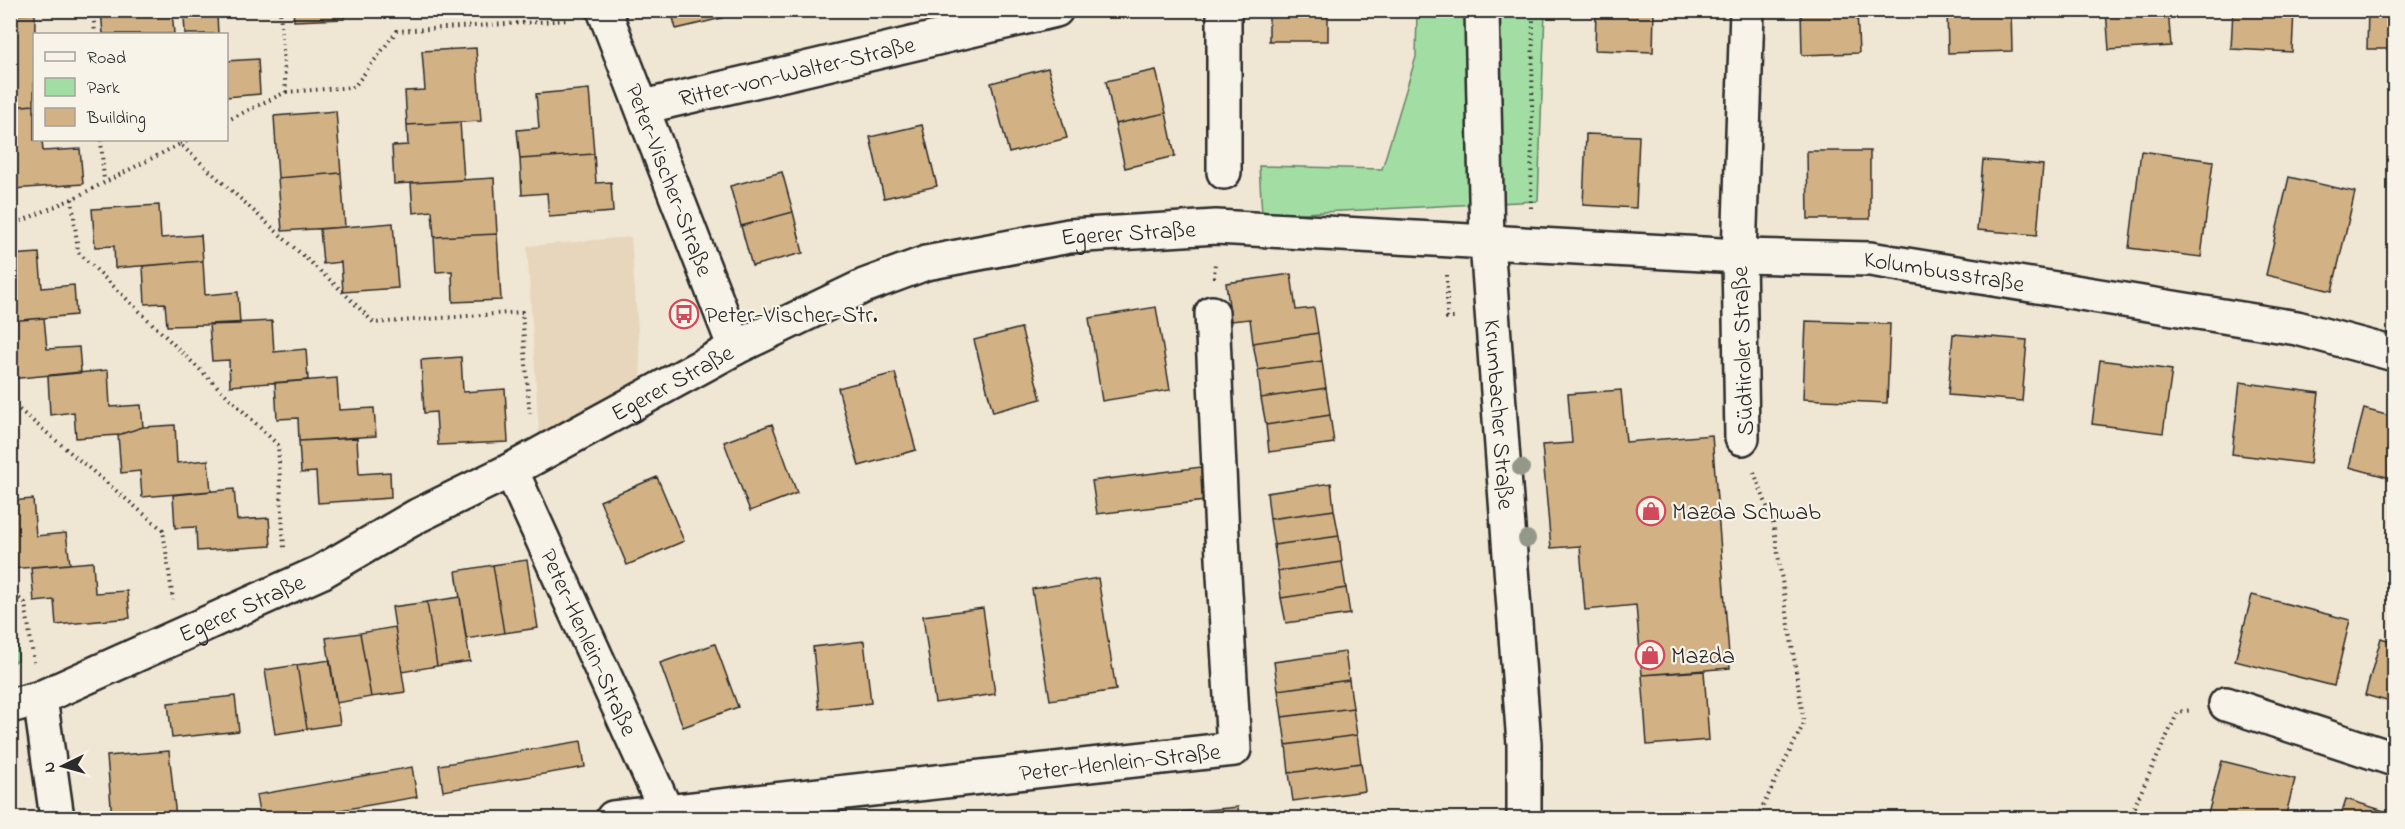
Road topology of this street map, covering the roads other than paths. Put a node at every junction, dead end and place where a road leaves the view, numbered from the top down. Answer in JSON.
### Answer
{"nodes":[{"id":1,"x":1056,"y":10,"type":"edge"},
{"id":2,"x":1224,"y":10,"type":"edge"},
{"id":3,"x":1482,"y":10,"type":"edge"},
{"id":4,"x":1747,"y":10,"type":"edge"},
{"id":5,"x":606,"y":14,"type":"edge"},
{"id":6,"x":642,"y":107,"type":"junction"},
{"id":7,"x":1224,"y":172,"type":"dead end"},
{"id":8,"x":1487,"y":243,"type":"junction"},
{"id":9,"x":1740,"y":256,"type":"junction"},
{"id":10,"x":1212,"y":312,"type":"road end"},
{"id":11,"x":735,"y":348,"type":"junction"},
{"id":12,"x":2394,"y":354,"type":"edge"},
{"id":13,"x":1742,"y":438,"type":"road end"},
{"id":14,"x":522,"y":464,"type":"junction"},
{"id":15,"x":25,"y":702,"type":"edge"},
{"id":16,"x":2226,"y":704,"type":"road end"},
{"id":17,"x":2394,"y":759,"type":"edge"},
{"id":18,"x":667,"y":813,"type":"junction"},
{"id":19,"x":57,"y":819,"type":"edge"},
{"id":20,"x":613,"y":819,"type":"edge"},
{"id":21,"x":1524,"y":819,"type":"edge"}],
"edges":[{"from":1,"to":6,"type":"street","name":"Ritter-von-Walter-Straße"},
{"from":2,"to":7,"type":"street"},
{"from":3,"to":8,"type":"street","name":"Krumbacher Straße"},
{"from":4,"to":9,"type":"street","name":"Südtiroler Straße"},
{"from":5,"to":6,"type":"street","name":"Peter-Vischer-Straße"},
{"from":6,"to":11,"type":"street","name":"Peter-Vischer-Straße"},
{"from":8,"to":9,"type":"street","name":"Kolumbusstraße"},
{"from":8,"to":11,"type":"street","name":"Egerer Straße"},
{"from":8,"to":21,"type":"street","name":"Krumbacher Straße"},
{"from":9,"to":12,"type":"street","name":"Kolumbusstraße"},
{"from":9,"to":13,"type":"street","name":"Südtiroler Straße"},
{"from":10,"to":18,"type":"street","name":"Peter-Henlein-Straße"},
{"from":11,"to":14,"type":"street","name":"Egerer Straße"},
{"from":14,"to":15,"type":"street","name":"Egerer Straße"},
{"from":14,"to":18,"type":"street","name":"Peter-Henlein-Straße"},
{"from":15,"to":19,"type":"street"},
{"from":16,"to":17,"type":"street"},
{"from":18,"to":20,"type":"street","name":"Peter-Henlein-Straße"}]}
